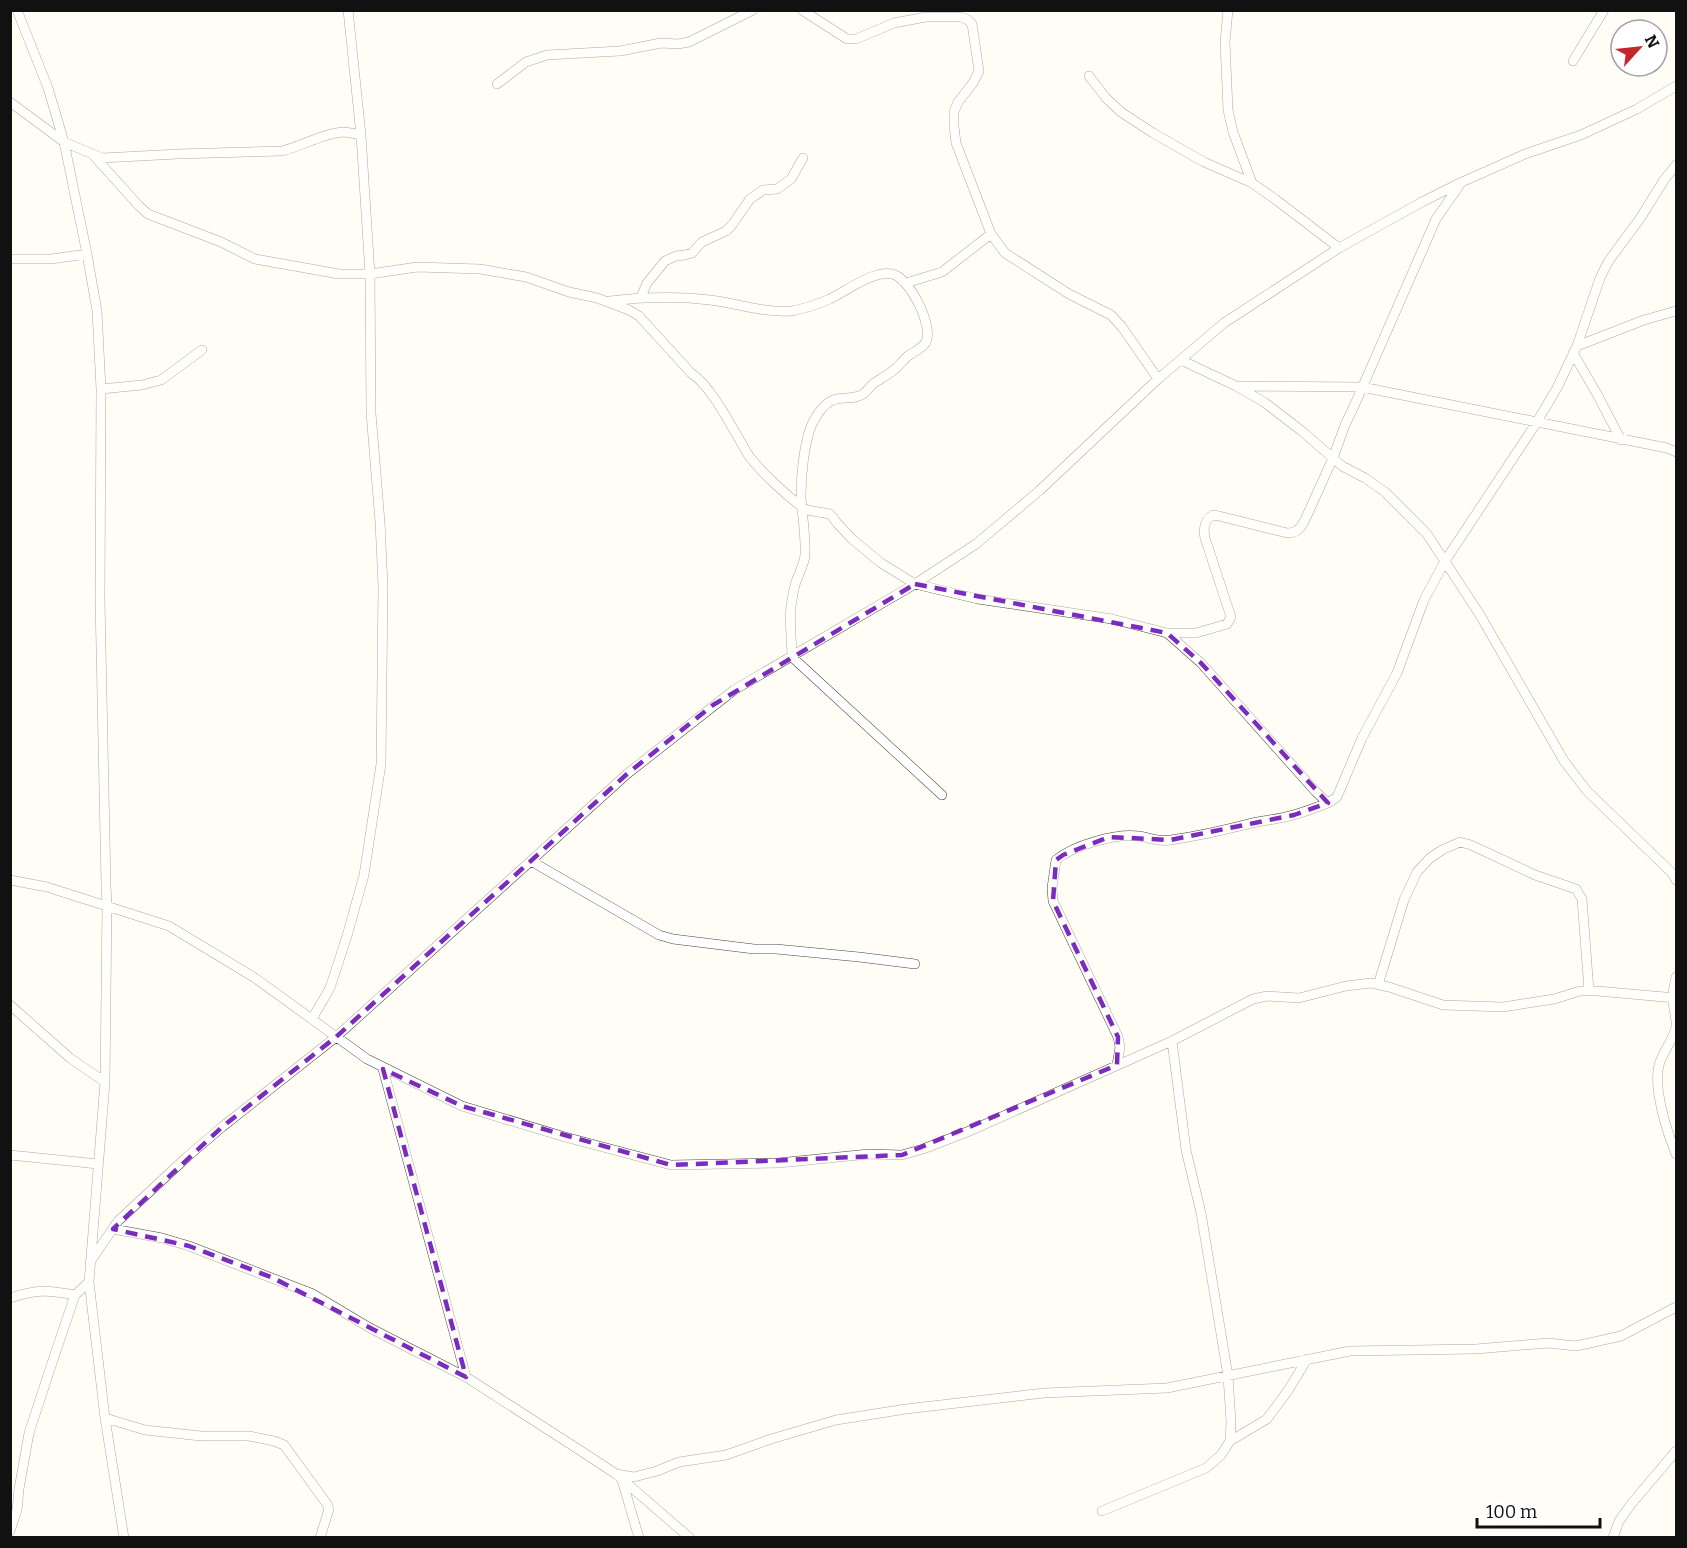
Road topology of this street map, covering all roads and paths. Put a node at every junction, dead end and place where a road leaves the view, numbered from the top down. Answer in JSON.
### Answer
{"nodes":[{"id":1,"x":17,"y":10,"type":"edge"},
{"id":2,"x":348,"y":10,"type":"edge"},
{"id":3,"x":753,"y":10,"type":"edge"},
{"id":4,"x":802,"y":10,"type":"edge"},
{"id":5,"x":1228,"y":10,"type":"edge"},
{"id":6,"x":1604,"y":10,"type":"edge"},
{"id":7,"x":1573,"y":61,"type":"dead end"},
{"id":8,"x":1089,"y":76,"type":"dead end"},
{"id":9,"x":497,"y":84,"type":"dead end"},
{"id":10,"x":1677,"y":86,"type":"edge"},
{"id":11,"x":10,"y":102,"type":"edge"},
{"id":12,"x":361,"y":135,"type":"junction"},
{"id":13,"x":64,"y":142,"type":"junction"},
{"id":14,"x":94,"y":156,"type":"junction"},
{"id":15,"x":803,"y":158,"type":"dead end"},
{"id":16,"x":1677,"y":165,"type":"edge"},
{"id":17,"x":1462,"y":182,"type":"junction"},
{"id":18,"x":1252,"y":183,"type":"junction"},
{"id":19,"x":991,"y":234,"type":"junction"},
{"id":20,"x":1339,"y":248,"type":"junction"},
{"id":21,"x":87,"y":254,"type":"junction"},
{"id":22,"x":10,"y":259,"type":"edge"},
{"id":23,"x":370,"y":274,"type":"junction"},
{"id":24,"x":906,"y":283,"type":"junction"},
{"id":25,"x":641,"y":297,"type":"junction"},
{"id":26,"x":609,"y":302,"type":"junction"},
{"id":27,"x":1677,"y":311,"type":"edge"},
{"id":28,"x":202,"y":350,"type":"dead end"},
{"id":29,"x":1575,"y":350,"type":"junction"},
{"id":30,"x":1181,"y":360,"type":"junction"},
{"id":31,"x":1158,"y":379,"type":"junction"},
{"id":32,"x":1236,"y":386,"type":"junction"},
{"id":33,"x":1362,"y":387,"type":"junction"},
{"id":34,"x":101,"y":389,"type":"junction"},
{"id":35,"x":1538,"y":421,"type":"junction"},
{"id":36,"x":1621,"y":440,"type":"junction"},
{"id":37,"x":1677,"y":452,"type":"edge"},
{"id":38,"x":1333,"y":458,"type":"junction"},
{"id":39,"x":802,"y":507,"type":"junction"},
{"id":40,"x":1445,"y":561,"type":"junction"},
{"id":41,"x":915,"y":584,"type":"junction"},
{"id":42,"x":1167,"y":633,"type":"junction"},
{"id":43,"x":792,"y":657,"type":"junction"},
{"id":44,"x":942,"y":795,"type":"dead end"},
{"id":45,"x":1328,"y":803,"type":"junction"},
{"id":46,"x":531,"y":861,"type":"junction"},
{"id":47,"x":10,"y":880,"type":"edge"},
{"id":48,"x":1677,"y":880,"type":"edge"},
{"id":49,"x":107,"y":906,"type":"junction"},
{"id":50,"x":915,"y":964,"type":"dead end"},
{"id":51,"x":1677,"y":977,"type":"edge"},
{"id":52,"x":1378,"y":985,"type":"junction"},
{"id":53,"x":1589,"y":991,"type":"junction"},
{"id":54,"x":1674,"y":998,"type":"edge"},
{"id":55,"x":10,"y":1005,"type":"edge"},
{"id":56,"x":312,"y":1019,"type":"junction"},
{"id":57,"x":336,"y":1036,"type":"junction"},
{"id":58,"x":1172,"y":1041,"type":"junction"},
{"id":59,"x":1117,"y":1065,"type":"junction"},
{"id":60,"x":383,"y":1069,"type":"junction"},
{"id":61,"x":105,"y":1082,"type":"junction"},
{"id":62,"x":1677,"y":1154,"type":"edge"},
{"id":63,"x":10,"y":1155,"type":"edge"},
{"id":64,"x":98,"y":1164,"type":"junction"},
{"id":65,"x":113,"y":1229,"type":"junction"},
{"id":66,"x":90,"y":1262,"type":"junction"},
{"id":67,"x":89,"y":1282,"type":"junction"},
{"id":68,"x":75,"y":1295,"type":"junction"},
{"id":69,"x":10,"y":1298,"type":"edge"},
{"id":70,"x":1677,"y":1308,"type":"edge"},
{"id":71,"x":1307,"y":1359,"type":"junction"},
{"id":72,"x":1228,"y":1376,"type":"junction"},
{"id":73,"x":466,"y":1377,"type":"junction"},
{"id":74,"x":105,"y":1418,"type":"junction"},
{"id":75,"x":1230,"y":1441,"type":"junction"},
{"id":76,"x":1676,"y":1453,"type":"edge"},
{"id":77,"x":619,"y":1477,"type":"junction"},
{"id":78,"x":1102,"y":1511,"type":"dead end"},
{"id":79,"x":10,"y":1531,"type":"edge"},
{"id":80,"x":124,"y":1538,"type":"edge"},
{"id":81,"x":320,"y":1538,"type":"edge"},
{"id":82,"x":639,"y":1538,"type":"edge"},
{"id":83,"x":690,"y":1538,"type":"edge"},
{"id":84,"x":1613,"y":1538,"type":"edge"}],
"edges":[{"from":1,"to":13,"type":"street"},
{"from":2,"to":12,"type":"street"},
{"from":3,"to":9,"type":"street"},
{"from":4,"to":19,"type":"street"},
{"from":5,"to":18,"type":"street"},
{"from":6,"to":7,"type":"street"},
{"from":8,"to":18,"type":"street"},
{"from":10,"to":17,"type":"street"},
{"from":11,"to":13,"type":"street"},
{"from":12,"to":14,"type":"street"},
{"from":12,"to":23,"type":"street"},
{"from":13,"to":14,"type":"street"},
{"from":13,"to":21,"type":"street"},
{"from":14,"to":23,"type":"street"},
{"from":15,"to":25,"type":"street"},
{"from":16,"to":29,"type":"street"},
{"from":17,"to":20,"type":"street"},
{"from":17,"to":33,"type":"street"},
{"from":18,"to":20,"type":"street"},
{"from":19,"to":24,"type":"street"},
{"from":19,"to":31,"type":"street"},
{"from":20,"to":30,"type":"street"},
{"from":21,"to":22,"type":"street"},
{"from":21,"to":34,"type":"street"},
{"from":23,"to":26,"type":"street"},
{"from":23,"to":56,"type":"street"},
{"from":24,"to":25,"type":"street"},
{"from":24,"to":39,"type":"street"},
{"from":25,"to":26,"type":"street"},
{"from":26,"to":39,"type":"street"},
{"from":27,"to":29,"type":"street"},
{"from":28,"to":34,"type":"street"},
{"from":29,"to":35,"type":"street"},
{"from":29,"to":36,"type":"street"},
{"from":30,"to":31,"type":"street"},
{"from":30,"to":32,"type":"street"},
{"from":31,"to":41,"type":"street"},
{"from":32,"to":33,"type":"street"},
{"from":32,"to":38,"type":"street"},
{"from":33,"to":35,"type":"street"},
{"from":33,"to":38,"type":"street"},
{"from":34,"to":49,"type":"street"},
{"from":35,"to":36,"type":"street"},
{"from":35,"to":40,"type":"street"},
{"from":36,"to":37,"type":"street"},
{"from":38,"to":40,"type":"street"},
{"from":38,"to":42,"type":"street"},
{"from":39,"to":41,"type":"street"},
{"from":39,"to":43,"type":"street"},
{"from":40,"to":45,"type":"street"},
{"from":40,"to":48,"type":"street"},
{"from":41,"to":42,"type":"street"},
{"from":41,"to":43,"type":"street"},
{"from":42,"to":45,"type":"street"},
{"from":43,"to":44,"type":"street"},
{"from":43,"to":46,"type":"street"},
{"from":45,"to":59,"type":"street"},
{"from":46,"to":50,"type":"street"},
{"from":46,"to":57,"type":"street"},
{"from":47,"to":49,"type":"street"},
{"from":49,"to":56,"type":"street"},
{"from":49,"to":61,"type":"street"},
{"from":51,"to":54,"type":"street"},
{"from":52,"to":53,"type":"street"},
{"from":52,"to":53,"type":"street"},
{"from":52,"to":58,"type":"street"},
{"from":53,"to":54,"type":"street"},
{"from":54,"to":62,"type":"street"},
{"from":55,"to":61,"type":"street"},
{"from":56,"to":57,"type":"street"},
{"from":57,"to":60,"type":"street"},
{"from":57,"to":65,"type":"street"},
{"from":58,"to":59,"type":"street"},
{"from":58,"to":72,"type":"street"},
{"from":59,"to":60,"type":"street"},
{"from":60,"to":73,"type":"street"},
{"from":61,"to":64,"type":"street"},
{"from":63,"to":64,"type":"street"},
{"from":64,"to":66,"type":"street"},
{"from":65,"to":66,"type":"street"},
{"from":65,"to":73,"type":"street"},
{"from":66,"to":67,"type":"street"},
{"from":67,"to":68,"type":"street"},
{"from":67,"to":74,"type":"street"},
{"from":68,"to":69,"type":"street"},
{"from":68,"to":79,"type":"street"},
{"from":70,"to":71,"type":"street"},
{"from":71,"to":72,"type":"street"},
{"from":71,"to":75,"type":"street"},
{"from":72,"to":75,"type":"street"},
{"from":72,"to":77,"type":"street"},
{"from":73,"to":77,"type":"street"},
{"from":74,"to":80,"type":"street"},
{"from":74,"to":81,"type":"street"},
{"from":75,"to":78,"type":"street"},
{"from":76,"to":84,"type":"street"},
{"from":77,"to":82,"type":"street"},
{"from":77,"to":83,"type":"street"}]}
